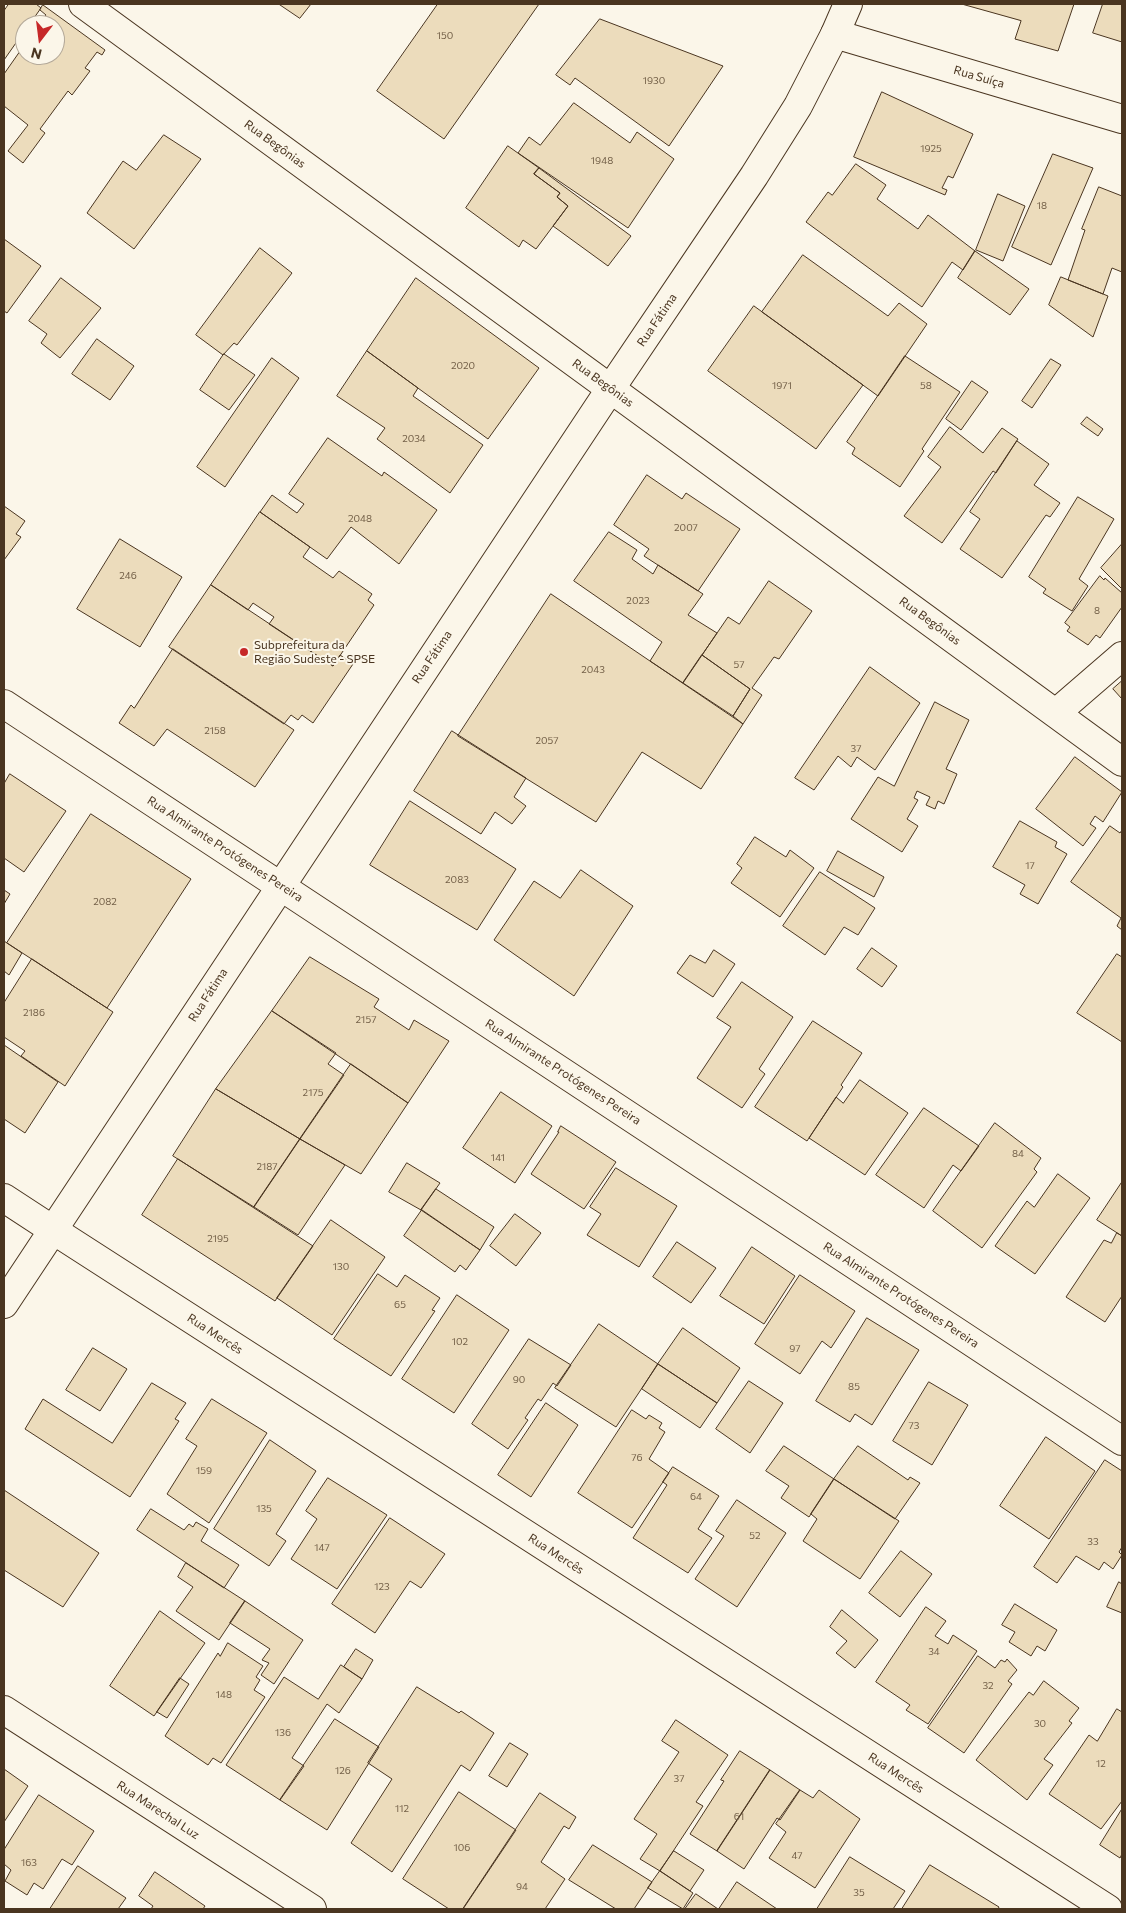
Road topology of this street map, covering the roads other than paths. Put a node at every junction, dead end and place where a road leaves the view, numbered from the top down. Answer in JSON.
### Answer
{"nodes":[{"id":1,"x":83,"y":4,"type":"edge"},
{"id":2,"x":848,"y":4,"type":"edge"},
{"id":3,"x":835,"y":34,"type":"junction"},
{"id":4,"x":1122,"y":119,"type":"edge"},
{"id":5,"x":611,"y":388,"type":"junction"},
{"id":6,"x":1122,"y":656,"type":"edge"},
{"id":7,"x":4,"y":704,"type":"edge"},
{"id":8,"x":1056,"y":713,"type":"junction"},
{"id":9,"x":1122,"y":762,"type":"edge"},
{"id":10,"x":280,"y":886,"type":"junction"},
{"id":11,"x":4,"y":1198,"type":"edge"},
{"id":12,"x":53,"y":1230,"type":"junction"},
{"id":13,"x":4,"y":1304,"type":"edge"},
{"id":14,"x":1122,"y":1440,"type":"edge"},
{"id":15,"x":4,"y":1710,"type":"edge"},
{"id":16,"x":312,"y":1909,"type":"edge"},
{"id":17,"x":1108,"y":1909,"type":"edge"}],
"edges":[{"from":1,"to":5,"type":"street","name":"Rua Begônias"},
{"from":2,"to":3,"type":"street","name":"Rua Fátima"},
{"from":3,"to":4,"type":"street","name":"Rua Suíça"},
{"from":3,"to":5,"type":"street","name":"Rua Fátima"},
{"from":5,"to":8,"type":"street","name":"Rua Begônias"},
{"from":5,"to":10,"type":"street","name":"Rua Fátima"},
{"from":6,"to":8,"type":"street"},
{"from":7,"to":10,"type":"street","name":"Rua Almirante Protógenes Pereira"},
{"from":8,"to":9,"type":"street","name":"Rua Begônias"},
{"from":10,"to":12,"type":"street","name":"Rua Fátima"},
{"from":10,"to":14,"type":"street","name":"Rua Almirante Protógenes Pereira"},
{"from":11,"to":12,"type":"street","name":"Rua Mercês"},
{"from":12,"to":13,"type":"street","name":"Rua Fátima"},
{"from":12,"to":17,"type":"street","name":"Rua Mercês"},
{"from":15,"to":16,"type":"street","name":"Rua Marechal Luz"}]}
